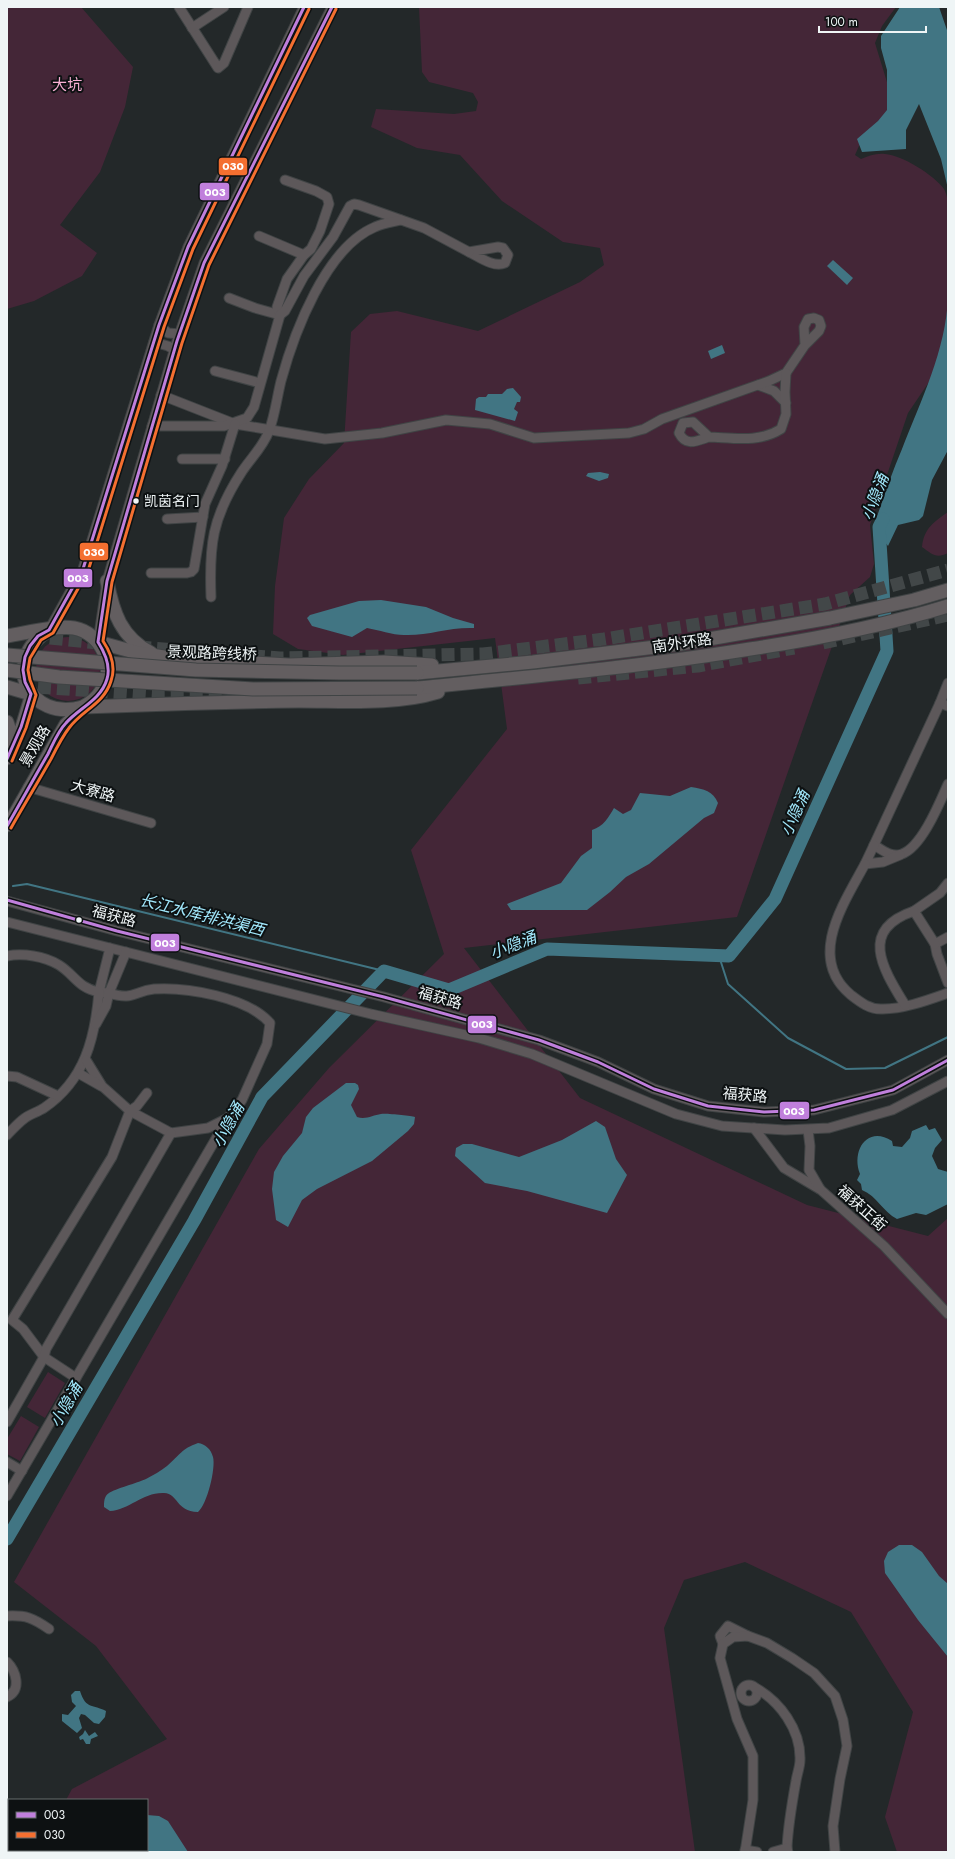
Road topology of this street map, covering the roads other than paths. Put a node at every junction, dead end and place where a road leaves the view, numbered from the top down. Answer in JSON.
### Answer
{"nodes":[{"id":1,"x":179,"y":7,"type":"edge"},
{"id":2,"x":224,"y":7,"type":"edge"},
{"id":3,"x":248,"y":7,"type":"edge"},
{"id":4,"x":304,"y":7,"type":"edge"},
{"id":5,"x":332,"y":7,"type":"edge"},
{"id":6,"x":192,"y":28,"type":"junction"},
{"id":7,"x":285,"y":180,"type":"dead end"},
{"id":8,"x":373,"y":210,"type":"junction"},
{"id":9,"x":401,"y":220,"type":"junction"},
{"id":10,"x":375,"y":227,"type":"junction"},
{"id":11,"x":258,"y":236,"type":"dead end"},
{"id":12,"x":469,"y":252,"type":"dead end"},
{"id":13,"x":304,"y":255,"type":"junction"},
{"id":14,"x":230,"y":298,"type":"dead end"},
{"id":15,"x":280,"y":315,"type":"junction"},
{"id":16,"x":159,"y":325,"type":"junction"},
{"id":17,"x":180,"y":334,"type":"junction"},
{"id":18,"x":154,"y":342,"type":"junction"},
{"id":19,"x":805,"y":345,"type":"dead end"},
{"id":20,"x":175,"y":350,"type":"junction"},
{"id":21,"x":215,"y":371,"type":"dead end"},
{"id":22,"x":786,"y":373,"type":"junction"},
{"id":23,"x":260,"y":383,"type":"junction"},
{"id":24,"x":758,"y":385,"type":"junction"},
{"id":25,"x":161,"y":395,"type":"junction"},
{"id":26,"x":786,"y":403,"type":"junction"},
{"id":27,"x":235,"y":424,"type":"junction"},
{"id":28,"x":152,"y":426,"type":"junction"},
{"id":29,"x":270,"y":430,"type":"junction"},
{"id":30,"x":710,"y":437,"type":"dead end"},
{"id":31,"x":182,"y":459,"type":"dead end"},
{"id":32,"x":225,"y":459,"type":"junction"},
{"id":33,"x":203,"y":517,"type":"junction"},
{"id":34,"x":167,"y":519,"type":"dead end"},
{"id":35,"x":151,"y":573,"type":"dead end"},
{"id":36,"x":107,"y":581,"type":"junction"},
{"id":37,"x":948,"y":590,"type":"edge"},
{"id":38,"x":211,"y":597,"type":"dead end"},
{"id":39,"x":948,"y":606,"type":"edge"},
{"id":40,"x":49,"y":630,"type":"junction"},
{"id":41,"x":7,"y":636,"type":"edge"},
{"id":42,"x":98,"y":642,"type":"junction"},
{"id":43,"x":7,"y":655,"type":"edge"},
{"id":44,"x":156,"y":656,"type":"junction"},
{"id":45,"x":466,"y":668,"type":"junction"},
{"id":46,"x":7,"y":670,"type":"edge"},
{"id":47,"x":417,"y":673,"type":"joint"},
{"id":48,"x":466,"y":683,"type":"junction"},
{"id":49,"x":948,"y":683,"type":"edge"},
{"id":50,"x":7,"y":687,"type":"edge"},
{"id":51,"x":31,"y":694,"type":"junction"},
{"id":52,"x":944,"y":704,"type":"edge"},
{"id":53,"x":83,"y":707,"type":"junction"},
{"id":54,"x":7,"y":722,"type":"edge"},
{"id":55,"x":9,"y":754,"type":"edge"},
{"id":56,"x":948,"y":784,"type":"edge"},
{"id":57,"x":28,"y":787,"type":"junction"},
{"id":58,"x":151,"y":823,"type":"dead end"},
{"id":59,"x":7,"y":826,"type":"edge"},
{"id":60,"x":874,"y":845,"type":"junction"},
{"id":61,"x":903,"y":854,"type":"junction"},
{"id":62,"x":865,"y":864,"type":"junction"},
{"id":63,"x":948,"y":883,"type":"edge"},
{"id":64,"x":8,"y":901,"type":"edge"},
{"id":65,"x":914,"y":911,"type":"junction"},
{"id":66,"x":7,"y":922,"type":"edge"},
{"id":67,"x":948,"y":937,"type":"edge"},
{"id":68,"x":936,"y":944,"type":"junction"},
{"id":69,"x":110,"y":948,"type":"junction"},
{"id":70,"x":126,"y":952,"type":"junction"},
{"id":71,"x":7,"y":956,"type":"edge"},
{"id":72,"x":948,"y":983,"type":"edge"},
{"id":73,"x":99,"y":992,"type":"junction"},
{"id":74,"x":109,"y":993,"type":"junction"},
{"id":75,"x":948,"y":993,"type":"edge"},
{"id":76,"x":905,"y":1005,"type":"junction"},
{"id":77,"x":96,"y":1024,"type":"junction"},
{"id":78,"x":86,"y":1060,"type":"junction"},
{"id":79,"x":948,"y":1060,"type":"edge"},
{"id":80,"x":78,"y":1073,"type":"junction"},
{"id":81,"x":7,"y":1076,"type":"edge"},
{"id":82,"x":948,"y":1080,"type":"edge"},
{"id":83,"x":102,"y":1086,"type":"junction"},
{"id":84,"x":147,"y":1093,"type":"dead end"},
{"id":85,"x":58,"y":1096,"type":"junction"},
{"id":86,"x":130,"y":1111,"type":"junction"},
{"id":87,"x":228,"y":1118,"type":"junction"},
{"id":88,"x":754,"y":1128,"type":"junction"},
{"id":89,"x":808,"y":1130,"type":"junction"},
{"id":90,"x":171,"y":1133,"type":"junction"},
{"id":91,"x":7,"y":1135,"type":"edge"},
{"id":92,"x":821,"y":1190,"type":"junction"},
{"id":93,"x":948,"y":1314,"type":"edge"},
{"id":94,"x":10,"y":1319,"type":"edge"},
{"id":95,"x":44,"y":1356,"type":"junction"},
{"id":96,"x":76,"y":1378,"type":"junction"},
{"id":97,"x":7,"y":1422,"type":"edge"},
{"id":98,"x":7,"y":1462,"type":"edge"},
{"id":99,"x":22,"y":1470,"type":"junction"},
{"id":100,"x":7,"y":1496,"type":"edge"},
{"id":101,"x":7,"y":1616,"type":"edge"},
{"id":102,"x":49,"y":1628,"type":"dead end"},
{"id":103,"x":7,"y":1662,"type":"edge"},
{"id":104,"x":754,"y":1688,"type":"junction"},
{"id":105,"x":7,"y":1697,"type":"edge"},
{"id":106,"x":755,"y":1698,"type":"junction"},
{"id":107,"x":773,"y":1701,"type":"junction"},
{"id":108,"x":788,"y":1850,"type":"edge"},
{"id":109,"x":745,"y":1851,"type":"edge"},
{"id":110,"x":757,"y":1852,"type":"edge"},
{"id":111,"x":773,"y":1852,"type":"edge"},
{"id":112,"x":835,"y":1852,"type":"edge"}],
"edges":[{"from":1,"to":6,"type":"street"},
{"from":2,"to":6,"type":"street"},
{"from":3,"to":6,"type":"street"},
{"from":4,"to":16,"type":"street"},
{"from":5,"to":17,"type":"street"},
{"from":7,"to":13,"type":"street"},
{"from":8,"to":9,"type":"street"},
{"from":8,"to":10,"type":"street"},
{"from":8,"to":15,"type":"street"},
{"from":9,"to":10,"type":"street"},
{"from":9,"to":12,"type":"street"},
{"from":10,"to":29,"type":"street"},
{"from":11,"to":13,"type":"street"},
{"from":13,"to":15,"type":"street"},
{"from":14,"to":15,"type":"street"},
{"from":15,"to":23,"type":"street"},
{"from":16,"to":17,"type":"street"},
{"from":16,"to":18,"type":"street"},
{"from":17,"to":20,"type":"street"},
{"from":18,"to":20,"type":"street"},
{"from":18,"to":40,"type":"street"},
{"from":19,"to":22,"type":"street"},
{"from":20,"to":25,"type":"street"},
{"from":21,"to":23,"type":"street"},
{"from":22,"to":24,"type":"street"},
{"from":22,"to":26,"type":"street"},
{"from":23,"to":27,"type":"street"},
{"from":24,"to":26,"type":"street"},
{"from":24,"to":29,"type":"street"},
{"from":25,"to":27,"type":"street"},
{"from":25,"to":28,"type":"street"},
{"from":26,"to":30,"type":"street"},
{"from":27,"to":28,"type":"street"},
{"from":27,"to":29,"type":"street"},
{"from":27,"to":32,"type":"street"},
{"from":28,"to":36,"type":"street"},
{"from":29,"to":38,"type":"street"},
{"from":31,"to":32,"type":"street"},
{"from":32,"to":33,"type":"street"},
{"from":33,"to":34,"type":"street"},
{"from":33,"to":35,"type":"street"},
{"from":36,"to":42,"type":"street"},
{"from":36,"to":44,"type":"highway"},
{"from":37,"to":45,"type":"highway","name":"南外环路"},
{"from":39,"to":48,"type":"highway","name":"南外环路"},
{"from":40,"to":41,"type":"highway"},
{"from":40,"to":42,"type":"highway"},
{"from":40,"to":51,"type":"highway"},
{"from":42,"to":44,"type":"highway"},
{"from":42,"to":53,"type":"highway"},
{"from":43,"to":47,"type":"highway","name":"景观路跨线桥","bridge":true},
{"from":44,"to":45,"type":"highway"},
{"from":45,"to":47,"type":"highway","name":"南外环路"},
{"from":46,"to":48,"type":"highway","name":"南外环路","bridge":true},
{"from":48,"to":53,"type":"highway"},
{"from":49,"to":52,"type":"street"},
{"from":50,"to":51,"type":"highway"},
{"from":51,"to":53,"type":"highway"},
{"from":51,"to":55,"type":"main road","name":"景观路"},
{"from":52,"to":60,"type":"street"},
{"from":53,"to":57,"type":"main road","name":"景观路"},
{"from":54,"to":55,"type":"highway"},
{"from":56,"to":61,"type":"street"},
{"from":57,"to":58,"type":"street","name":"大寮路"},
{"from":57,"to":59,"type":"main road","name":"景观路"},
{"from":60,"to":61,"type":"street"},
{"from":60,"to":62,"type":"street"},
{"from":61,"to":62,"type":"street"},
{"from":62,"to":76,"type":"street"},
{"from":63,"to":65,"type":"street"},
{"from":64,"to":79,"type":"street","name":"福获路"},
{"from":65,"to":68,"type":"street"},
{"from":65,"to":76,"type":"street"},
{"from":66,"to":69,"type":"street","name":"福获路"},
{"from":67,"to":68,"type":"street"},
{"from":68,"to":72,"type":"street"},
{"from":69,"to":70,"type":"street","name":"福获路"},
{"from":69,"to":73,"type":"street"},
{"from":70,"to":74,"type":"street"},
{"from":70,"to":88,"type":"street","name":"福获路"},
{"from":71,"to":73,"type":"street"},
{"from":73,"to":74,"type":"street"},
{"from":73,"to":77,"type":"street"},
{"from":74,"to":77,"type":"street"},
{"from":74,"to":87,"type":"street"},
{"from":75,"to":76,"type":"street"},
{"from":77,"to":78,"type":"street"},
{"from":78,"to":80,"type":"street"},
{"from":78,"to":83,"type":"street"},
{"from":80,"to":83,"type":"street"},
{"from":80,"to":85,"type":"street"},
{"from":81,"to":85,"type":"street"},
{"from":82,"to":89,"type":"street","name":"福获路"},
{"from":83,"to":86,"type":"street"},
{"from":84,"to":86,"type":"street"},
{"from":85,"to":91,"type":"street"},
{"from":86,"to":90,"type":"street"},
{"from":86,"to":94,"type":"street"},
{"from":87,"to":90,"type":"street"},
{"from":87,"to":96,"type":"street"},
{"from":88,"to":89,"type":"street","name":"福获路"},
{"from":88,"to":92,"type":"street","name":"福获正街"},
{"from":89,"to":92,"type":"street"},
{"from":90,"to":95,"type":"street"},
{"from":92,"to":93,"type":"street","name":"福获正街"},
{"from":94,"to":95,"type":"street"},
{"from":95,"to":96,"type":"street"},
{"from":95,"to":97,"type":"street"},
{"from":96,"to":99,"type":"street"},
{"from":98,"to":99,"type":"street"},
{"from":99,"to":100,"type":"street"},
{"from":101,"to":102,"type":"street"},
{"from":103,"to":105,"type":"street"},
{"from":104,"to":106,"type":"street"},
{"from":104,"to":106,"type":"street"},
{"from":104,"to":107,"type":"street"},
{"from":106,"to":107,"type":"street"},
{"from":107,"to":108,"type":"street"},
{"from":108,"to":111,"type":"street"},
{"from":109,"to":110,"type":"street"},
{"from":109,"to":112,"type":"street"}]}
